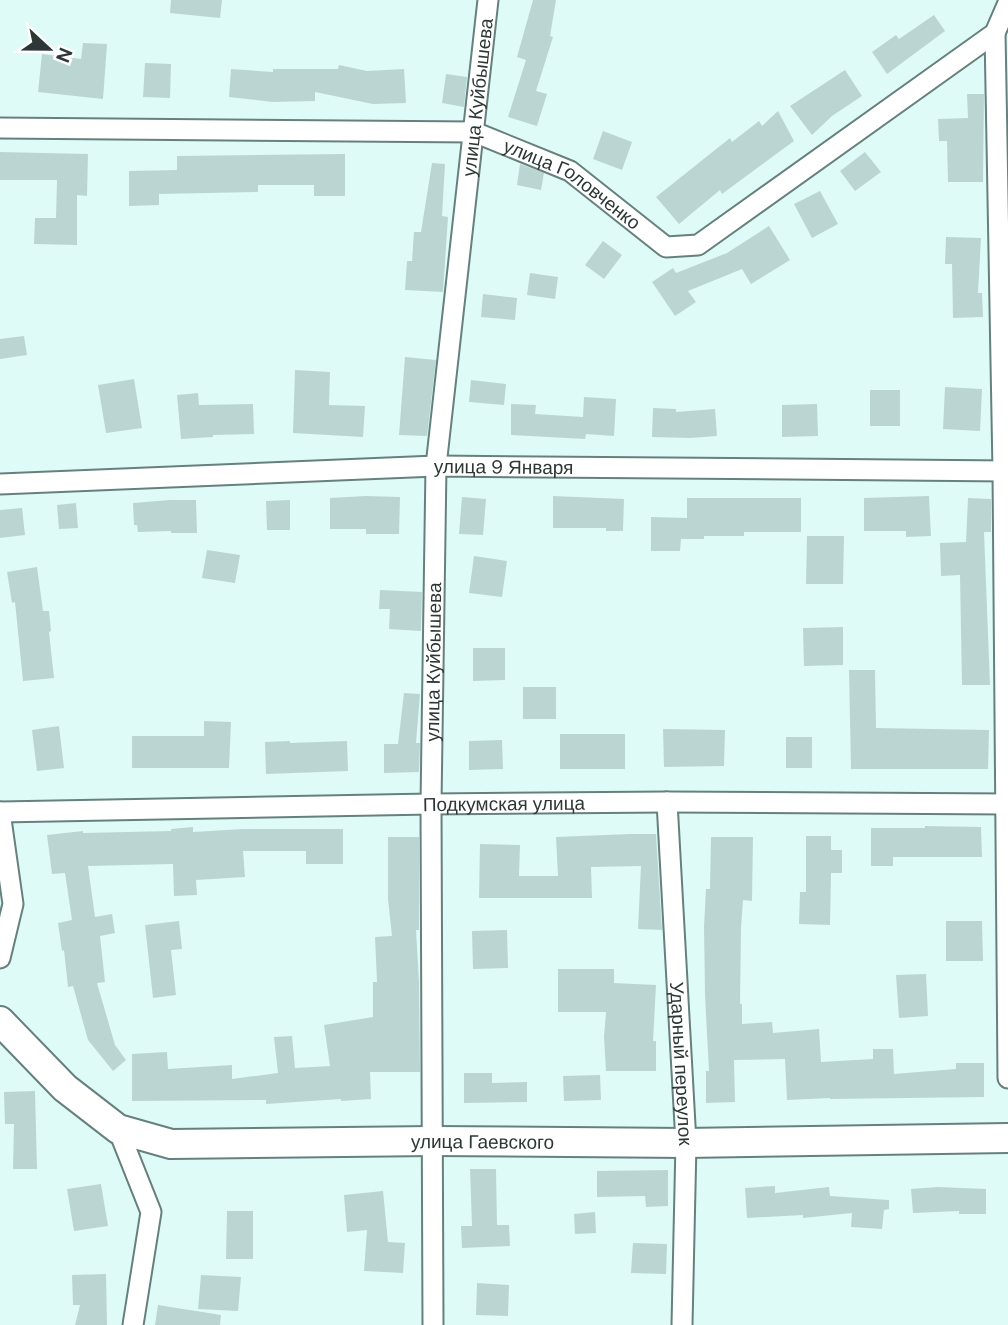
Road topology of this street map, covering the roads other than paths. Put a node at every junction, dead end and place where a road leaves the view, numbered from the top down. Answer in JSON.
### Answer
{"nodes":[{"id":1,"x":488,"y":0,"type":"edge"},
{"id":2,"x":1008,"y":3,"type":"edge"},
{"id":3,"x":995,"y":33,"type":"junction"},
{"id":4,"x":0,"y":128,"type":"edge"},
{"id":5,"x":474,"y":132,"type":"junction"},
{"id":6,"x":436,"y":466,"type":"junction"},
{"id":7,"x":1005,"y":471,"type":"edge"},
{"id":8,"x":0,"y":484,"type":"edge"},
{"id":9,"x":667,"y":802,"type":"junction"},
{"id":10,"x":431,"y":804,"type":"junction"},
{"id":11,"x":1007,"y":804,"type":"edge"},
{"id":12,"x":0,"y":812,"type":"edge"},
{"id":13,"x":0,"y":958,"type":"edge"},
{"id":14,"x":0,"y":1021,"type":"edge"},
{"id":15,"x":1008,"y":1078,"type":"edge"},
{"id":16,"x":118,"y":1129,"type":"junction"},
{"id":17,"x":1008,"y":1138,"type":"edge"},
{"id":18,"x":432,"y":1141,"type":"junction"},
{"id":19,"x":686,"y":1143,"type":"junction"},
{"id":20,"x":133,"y":1325,"type":"edge"},
{"id":21,"x":433,"y":1325,"type":"edge"},
{"id":22,"x":682,"y":1325,"type":"edge"}],
"edges":[{"from":1,"to":5,"type":"street","name":"улица Куйбышева"},
{"from":2,"to":3,"type":"street"},
{"from":3,"to":5,"type":"street","name":"улица Головченко"},
{"from":3,"to":7,"type":"street"},
{"from":4,"to":5,"type":"street","name":"улица Головченко"},
{"from":5,"to":6,"type":"street","name":"улица Куйбышева"},
{"from":6,"to":7,"type":"street","name":"улица 9 Января"},
{"from":6,"to":8,"type":"street","name":"улица 9 Января"},
{"from":6,"to":10,"type":"street","name":"улица Куйбышева"},
{"from":7,"to":11,"type":"street"},
{"from":9,"to":10,"type":"street","name":"Подкумская улица"},
{"from":9,"to":11,"type":"street","name":"Подкумская улица"},
{"from":9,"to":19,"type":"street","name":"Ударный переулок"},
{"from":10,"to":12,"type":"street","name":"Подкумская улица"},
{"from":10,"to":18,"type":"street","name":"улица Куйбышева"},
{"from":11,"to":15,"type":"street"},
{"from":12,"to":13,"type":"street"},
{"from":14,"to":16,"type":"main road","name":"улица Гаевского"},
{"from":16,"to":18,"type":"main road","name":"улица Гаевского"},
{"from":16,"to":20,"type":"street"},
{"from":17,"to":19,"type":"main road","name":"улица Гаевского"},
{"from":18,"to":19,"type":"main road","name":"улица Гаевского"},
{"from":18,"to":21,"type":"street","name":"улица Куйбышева"},
{"from":19,"to":22,"type":"street","name":"Ударный переулок"}]}
